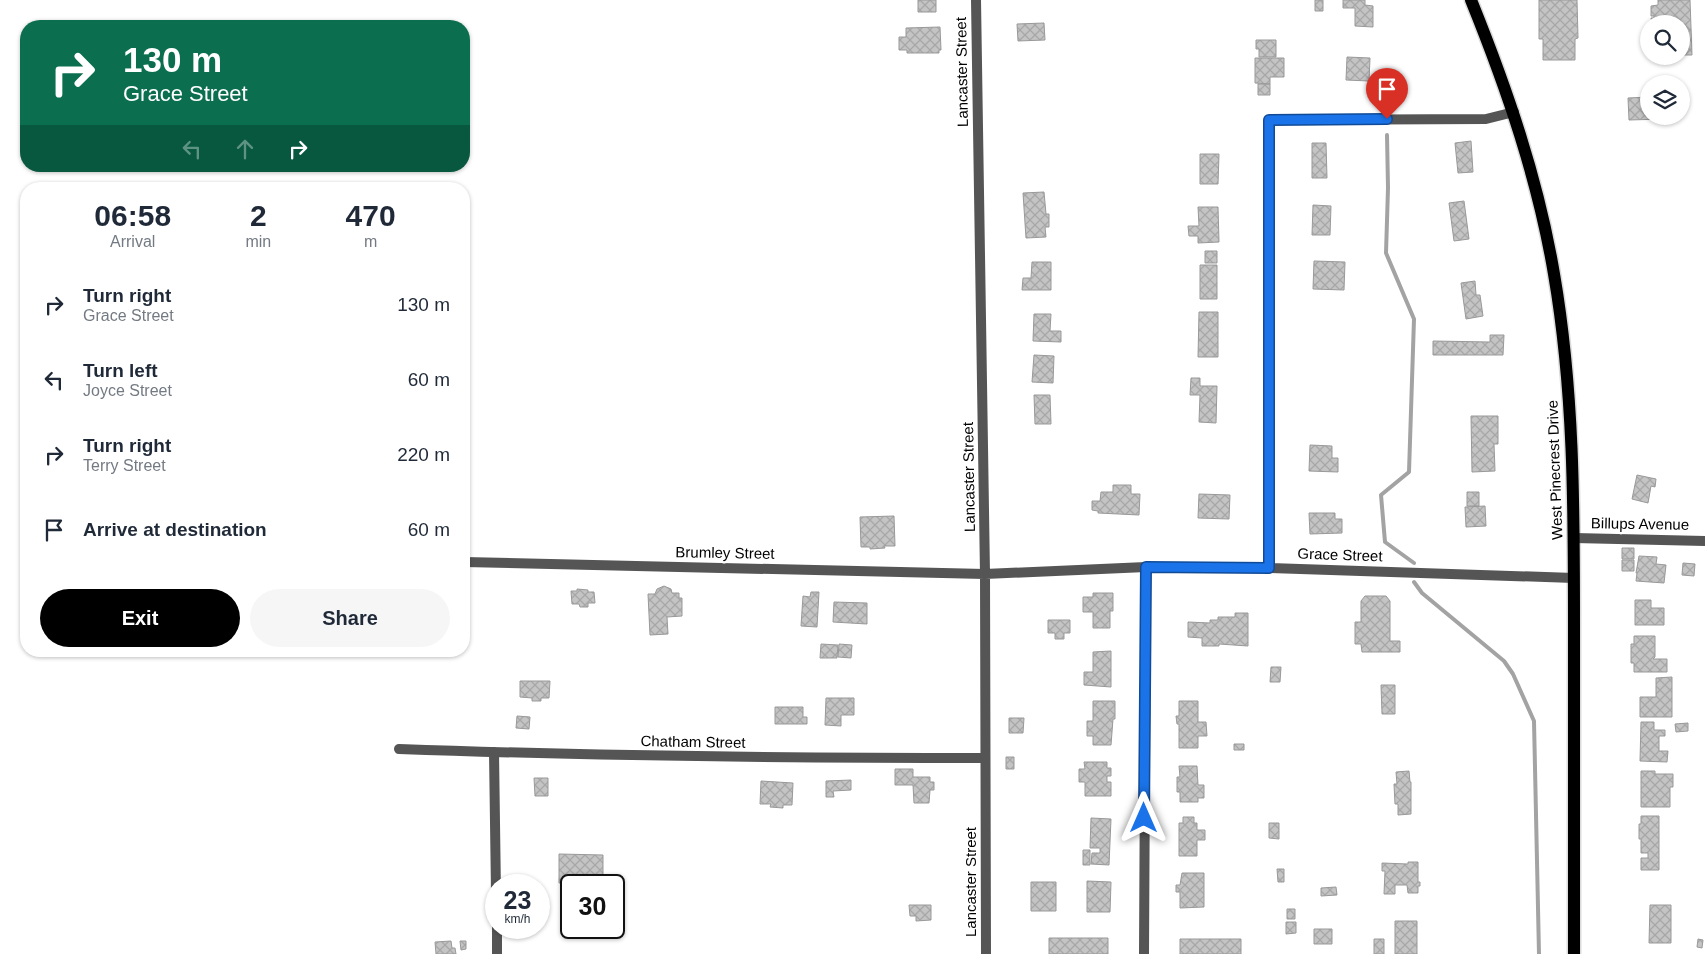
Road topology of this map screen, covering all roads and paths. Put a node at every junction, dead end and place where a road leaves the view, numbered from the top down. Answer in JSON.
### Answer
{"nodes":[{"id":1,"x":976,"y":0,"type":"edge"},
{"id":2,"x":1471,"y":0,"type":"edge"},
{"id":3,"x":1514,"y":112,"type":"junction"},
{"id":4,"x":1574,"y":538,"type":"junction"},
{"id":5,"x":1705,"y":541,"type":"edge"},
{"id":6,"x":470,"y":562,"type":"edge"},
{"id":7,"x":1146,"y":567,"type":"junction"},
{"id":8,"x":1269,"y":568,"type":"junction"},
{"id":9,"x":985,"y":574,"type":"junction"},
{"id":10,"x":1574,"y":578,"type":"junction"},
{"id":11,"x":399,"y":749,"type":"dead end"},
{"id":12,"x":494,"y":752,"type":"junction"},
{"id":13,"x":985,"y":758,"type":"junction"},
{"id":14,"x":496,"y":874,"type":"edge"},
{"id":15,"x":497,"y":939,"type":"edge"},
{"id":16,"x":497,"y":954,"type":"edge"},
{"id":17,"x":986,"y":954,"type":"edge"},
{"id":18,"x":1144,"y":954,"type":"edge"},
{"id":19,"x":1574,"y":954,"type":"edge"}],
"edges":[{"from":1,"to":9,"type":"street","name":"Lancaster Street"},
{"from":2,"to":3,"type":"main road","name":"West Pinecrest Drive"},
{"from":3,"to":4,"type":"main road","name":"West Pinecrest Drive"},
{"from":3,"to":8,"type":"street"},
{"from":4,"to":5,"type":"street","name":"Billups Avenue"},
{"from":4,"to":10,"type":"main road","name":"West Pinecrest Drive"},
{"from":6,"to":9,"type":"street","name":"Brumley Street"},
{"from":7,"to":8,"type":"street","name":"Grace Street"},
{"from":7,"to":9,"type":"street","name":"Grace Street"},
{"from":7,"to":18,"type":"street"},
{"from":8,"to":10,"type":"street","name":"Grace Street"},
{"from":9,"to":13,"type":"street","name":"Lancaster Street"},
{"from":10,"to":19,"type":"main road","name":"West Pinecrest Drive"},
{"from":11,"to":12,"type":"street","name":"Chatham Street"},
{"from":12,"to":13,"type":"street","name":"Chatham Street"},
{"from":12,"to":14,"type":"street"},
{"from":13,"to":17,"type":"street","name":"Lancaster Street"},
{"from":15,"to":16,"type":"street"}]}
